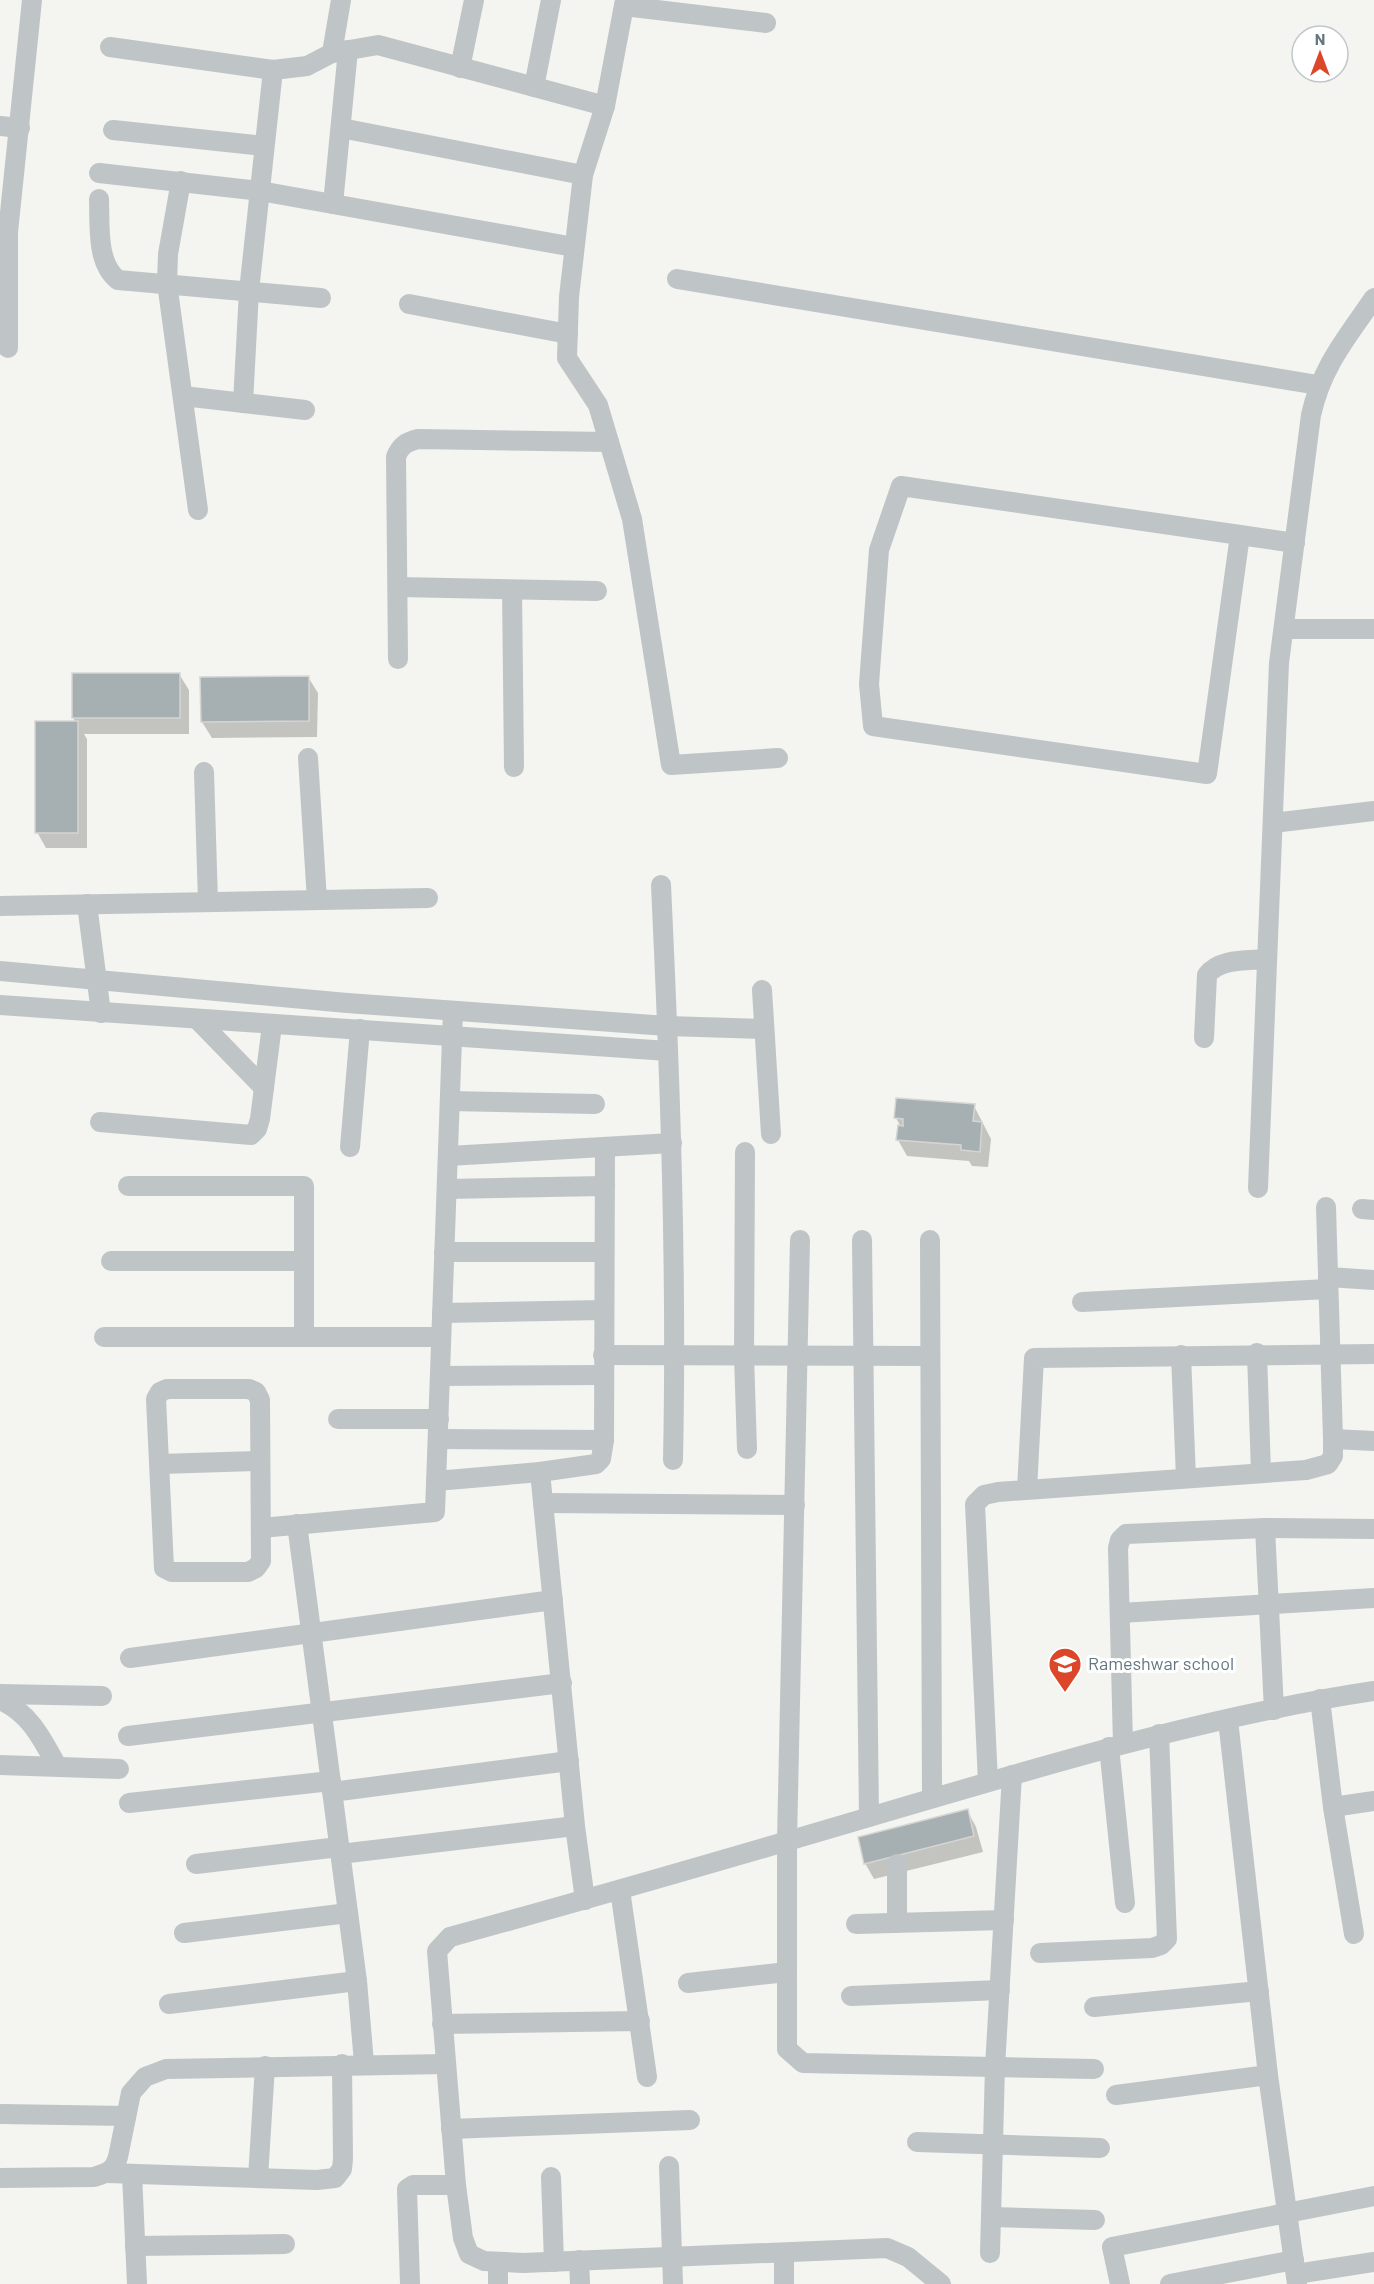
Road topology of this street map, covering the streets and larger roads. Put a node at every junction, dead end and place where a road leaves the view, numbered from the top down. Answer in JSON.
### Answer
{"nodes":[{"id":1,"x":32,"y":0,"type":"edge"},
{"id":2,"x":341,"y":0,"type":"edge"},
{"id":3,"x":474,"y":0,"type":"edge"},
{"id":4,"x":551,"y":0,"type":"edge"},
{"id":5,"x":625,"y":3,"type":"edge"},
{"id":6,"x":766,"y":24,"type":"dead end"},
{"id":7,"x":110,"y":47,"type":"dead end"},
{"id":8,"x":340,"y":52,"type":"junction"},
{"id":9,"x":460,"y":68,"type":"junction"},
{"id":10,"x":273,"y":70,"type":"junction"},
{"id":11,"x":534,"y":87,"type":"junction"},
{"id":12,"x":605,"y":106,"type":"junction"},
{"id":13,"x":10,"y":127,"type":"edge"},
{"id":14,"x":341,"y":128,"type":"junction"},
{"id":15,"x":114,"y":130,"type":"dead end"},
{"id":16,"x":264,"y":146,"type":"junction"},
{"id":17,"x":99,"y":173,"type":"dead end"},
{"id":18,"x":583,"y":175,"type":"junction"},
{"id":19,"x":181,"y":181,"type":"junction"},
{"id":20,"x":260,"y":191,"type":"junction"},
{"id":21,"x":99,"y":199,"type":"dead end"},
{"id":22,"x":333,"y":204,"type":"junction"},
{"id":23,"x":574,"y":247,"type":"junction"},
{"id":24,"x":677,"y":279,"type":"dead end"},
{"id":25,"x":167,"y":283,"type":"junction"},
{"id":26,"x":249,"y":291,"type":"junction"},
{"id":27,"x":321,"y":298,"type":"dead end"},
{"id":28,"x":1374,"y":298,"type":"edge"},
{"id":29,"x":409,"y":304,"type":"dead end"},
{"id":30,"x":568,"y":334,"type":"junction"},
{"id":31,"x":8,"y":348,"type":"dead end"},
{"id":32,"x":1318,"y":385,"type":"junction"},
{"id":33,"x":183,"y":396,"type":"junction"},
{"id":34,"x":243,"y":403,"type":"junction"},
{"id":35,"x":305,"y":410,"type":"dead end"},
{"id":36,"x":609,"y":442,"type":"junction"},
{"id":37,"x":198,"y":510,"type":"dead end"},
{"id":38,"x":1240,"y":535,"type":"junction"},
{"id":39,"x":1294,"y":543,"type":"junction"},
{"id":40,"x":398,"y":587,"type":"junction"},
{"id":41,"x":512,"y":590,"type":"junction"},
{"id":42,"x":597,"y":591,"type":"dead end"},
{"id":43,"x":1284,"y":629,"type":"junction"},
{"id":44,"x":1374,"y":629,"type":"edge"},
{"id":45,"x":398,"y":659,"type":"dead end"},
{"id":46,"x":308,"y":758,"type":"dead end"},
{"id":47,"x":778,"y":758,"type":"dead end"},
{"id":48,"x":514,"y":767,"type":"dead end"},
{"id":49,"x":204,"y":772,"type":"dead end"},
{"id":50,"x":1374,"y":811,"type":"edge"},
{"id":51,"x":1273,"y":824,"type":"junction"},
{"id":52,"x":661,"y":885,"type":"dead end"},
{"id":53,"x":429,"y":898,"type":"dead end"},
{"id":54,"x":317,"y":900,"type":"junction"},
{"id":55,"x":208,"y":902,"type":"junction"},
{"id":56,"x":87,"y":904,"type":"junction"},
{"id":57,"x":0,"y":906,"type":"edge"},
{"id":58,"x":1267,"y":959,"type":"junction"},
{"id":59,"x":0,"y":971,"type":"edge"},
{"id":60,"x":97,"y":980,"type":"junction"},
{"id":61,"x":762,"y":990,"type":"dead end"},
{"id":62,"x":0,"y":1005,"type":"edge"},
{"id":63,"x":453,"y":1011,"type":"junction"},
{"id":64,"x":101,"y":1013,"type":"junction"},
{"id":65,"x":198,"y":1020,"type":"junction"},
{"id":66,"x":272,"y":1025,"type":"junction"},
{"id":67,"x":667,"y":1026,"type":"junction"},
{"id":68,"x":360,"y":1029,"type":"junction"},
{"id":69,"x":764,"y":1029,"type":"junction"},
{"id":70,"x":452,"y":1037,"type":"junction"},
{"id":71,"x":1204,"y":1038,"type":"dead end"},
{"id":72,"x":668,"y":1051,"type":"junction"},
{"id":73,"x":264,"y":1088,"type":"junction"},
{"id":74,"x":450,"y":1101,"type":"junction"},
{"id":75,"x":595,"y":1104,"type":"dead end"},
{"id":76,"x":100,"y":1122,"type":"dead end"},
{"id":77,"x":771,"y":1134,"type":"dead end"},
{"id":78,"x":672,"y":1143,"type":"junction"},
{"id":79,"x":350,"y":1147,"type":"dead end"},
{"id":80,"x":605,"y":1147,"type":"junction"},
{"id":81,"x":745,"y":1152,"type":"dead end"},
{"id":82,"x":448,"y":1156,"type":"junction"},
{"id":83,"x":128,"y":1186,"type":"dead end"},
{"id":84,"x":605,"y":1186,"type":"junction"},
{"id":85,"x":1258,"y":1188,"type":"dead end"},
{"id":86,"x":447,"y":1189,"type":"junction"},
{"id":87,"x":1326,"y":1207,"type":"dead end"},
{"id":88,"x":930,"y":1239,"type":"dead end"},
{"id":89,"x":800,"y":1240,"type":"dead end"},
{"id":90,"x":862,"y":1240,"type":"dead end"},
{"id":91,"x":444,"y":1252,"type":"junction"},
{"id":92,"x":604,"y":1252,"type":"junction"},
{"id":93,"x":111,"y":1261,"type":"dead end"},
{"id":94,"x":302,"y":1261,"type":"junction"},
{"id":95,"x":1374,"y":1280,"type":"edge"},
{"id":96,"x":1328,"y":1283,"type":"junction"},
{"id":97,"x":1082,"y":1302,"type":"dead end"},
{"id":98,"x":603,"y":1310,"type":"junction"},
{"id":99,"x":442,"y":1313,"type":"junction"},
{"id":100,"x":304,"y":1336,"type":"junction"},
{"id":101,"x":441,"y":1336,"type":"junction"},
{"id":102,"x":104,"y":1337,"type":"dead end"},
{"id":103,"x":1329,"y":1352,"type":"junction"},
{"id":104,"x":1257,"y":1353,"type":"junction"},
{"id":105,"x":1374,"y":1354,"type":"edge"},
{"id":106,"x":603,"y":1355,"type":"junction"},
{"id":107,"x":675,"y":1355,"type":"junction"},
{"id":108,"x":1181,"y":1355,"type":"junction"},
{"id":109,"x":744,"y":1356,"type":"junction"},
{"id":110,"x":798,"y":1356,"type":"junction"},
{"id":111,"x":863,"y":1356,"type":"junction"},
{"id":112,"x":930,"y":1356,"type":"junction"},
{"id":113,"x":603,"y":1375,"type":"junction"},
{"id":114,"x":440,"y":1376,"type":"junction"},
{"id":115,"x":338,"y":1419,"type":"dead end"},
{"id":116,"x":439,"y":1429,"type":"junction"},
{"id":117,"x":1334,"y":1439,"type":"junction"},
{"id":118,"x":604,"y":1440,"type":"junction"},
{"id":119,"x":1374,"y":1441,"type":"edge"},
{"id":120,"x":747,"y":1449,"type":"dead end"},
{"id":121,"x":674,"y":1460,"type":"dead end"},
{"id":122,"x":259,"y":1461,"type":"junction"},
{"id":123,"x":160,"y":1464,"type":"junction"},
{"id":124,"x":540,"y":1472,"type":"junction"},
{"id":125,"x":1261,"y":1473,"type":"junction"},
{"id":126,"x":1186,"y":1478,"type":"junction"},
{"id":127,"x":436,"y":1481,"type":"junction"},
{"id":128,"x":1027,"y":1489,"type":"junction"},
{"id":129,"x":543,"y":1503,"type":"junction"},
{"id":130,"x":795,"y":1505,"type":"junction"},
{"id":131,"x":297,"y":1524,"type":"junction"},
{"id":132,"x":261,"y":1528,"type":"junction"},
{"id":133,"x":1265,"y":1528,"type":"junction"},
{"id":134,"x":1374,"y":1529,"type":"edge"},
{"id":135,"x":1374,"y":1599,"type":"edge"},
{"id":136,"x":554,"y":1600,"type":"junction"},
{"id":137,"x":1268,"y":1604,"type":"junction"},
{"id":138,"x":1120,"y":1612,"type":"junction"},
{"id":139,"x":311,"y":1634,"type":"junction"},
{"id":140,"x":129,"y":1658,"type":"dead end"},
{"id":141,"x":561,"y":1683,"type":"junction"},
{"id":142,"x":1374,"y":1691,"type":"edge"},
{"id":143,"x":0,"y":1694,"type":"edge"},
{"id":144,"x":102,"y":1696,"type":"dead end"},
{"id":145,"x":1320,"y":1699,"type":"junction"},
{"id":146,"x":0,"y":1700,"type":"edge"},
{"id":147,"x":1274,"y":1710,"type":"junction"},
{"id":148,"x":322,"y":1712,"type":"junction"},
{"id":149,"x":1228,"y":1720,"type":"junction"},
{"id":150,"x":1159,"y":1734,"type":"junction"},
{"id":151,"x":128,"y":1736,"type":"dead end"},
{"id":152,"x":1116,"y":1746,"type":"junction"},
{"id":153,"x":569,"y":1761,"type":"junction"},
{"id":154,"x":0,"y":1765,"type":"edge"},
{"id":155,"x":57,"y":1766,"type":"junction"},
{"id":156,"x":119,"y":1770,"type":"dead end"},
{"id":157,"x":1012,"y":1775,"type":"junction"},
{"id":158,"x":988,"y":1782,"type":"junction"},
{"id":159,"x":331,"y":1786,"type":"junction"},
{"id":160,"x":932,"y":1796,"type":"junction"},
{"id":161,"x":1374,"y":1801,"type":"edge"},
{"id":162,"x":129,"y":1803,"type":"dead end"},
{"id":163,"x":1333,"y":1806,"type":"junction"},
{"id":164,"x":869,"y":1817,"type":"junction"},
{"id":165,"x":575,"y":1826,"type":"junction"},
{"id":166,"x":787,"y":1841,"type":"junction"},
{"id":167,"x":340,"y":1850,"type":"junction"},
{"id":168,"x":196,"y":1864,"type":"dead end"},
{"id":169,"x":897,"y":1864,"type":"dead end"},
{"id":170,"x":620,"y":1890,"type":"junction"},
{"id":171,"x":585,"y":1900,"type":"junction"},
{"id":172,"x":1125,"y":1903,"type":"dead end"},
{"id":173,"x":348,"y":1913,"type":"junction"},
{"id":174,"x":1004,"y":1920,"type":"junction"},
{"id":175,"x":897,"y":1923,"type":"junction"},
{"id":176,"x":856,"y":1924,"type":"dead end"},
{"id":177,"x":184,"y":1933,"type":"dead end"},
{"id":178,"x":1354,"y":1934,"type":"dead end"},
{"id":179,"x":1040,"y":1953,"type":"dead end"},
{"id":180,"x":787,"y":1972,"type":"junction"},
{"id":181,"x":357,"y":1981,"type":"junction"},
{"id":182,"x":688,"y":1983,"type":"dead end"},
{"id":183,"x":1000,"y":1990,"type":"junction"},
{"id":184,"x":1259,"y":1991,"type":"junction"},
{"id":185,"x":851,"y":1996,"type":"dead end"},
{"id":186,"x":169,"y":2004,"type":"dead end"},
{"id":187,"x":1094,"y":2007,"type":"dead end"},
{"id":188,"x":640,"y":2021,"type":"junction"},
{"id":189,"x":442,"y":2024,"type":"junction"},
{"id":190,"x":364,"y":2063,"type":"junction"},
{"id":191,"x":342,"y":2064,"type":"junction"},
{"id":192,"x":445,"y":2064,"type":"junction"},
{"id":193,"x":265,"y":2066,"type":"junction"},
{"id":194,"x":995,"y":2067,"type":"junction"},
{"id":195,"x":1094,"y":2069,"type":"dead end"},
{"id":196,"x":1268,"y":2074,"type":"junction"},
{"id":197,"x":647,"y":2077,"type":"dead end"},
{"id":198,"x":1116,"y":2095,"type":"dead end"},
{"id":199,"x":0,"y":2114,"type":"edge"},
{"id":200,"x":126,"y":2116,"type":"junction"},
{"id":201,"x":690,"y":2120,"type":"dead end"},
{"id":202,"x":451,"y":2129,"type":"junction"},
{"id":203,"x":917,"y":2142,"type":"dead end"},
{"id":204,"x":993,"y":2145,"type":"junction"},
{"id":205,"x":1100,"y":2148,"type":"dead end"},
{"id":206,"x":669,"y":2166,"type":"dead end"},
{"id":207,"x":108,"y":2173,"type":"junction"},
{"id":208,"x":132,"y":2174,"type":"junction"},
{"id":209,"x":551,"y":2177,"type":"dead end"},
{"id":210,"x":0,"y":2178,"type":"edge"},
{"id":211,"x":258,"y":2178,"type":"junction"},
{"id":212,"x":456,"y":2185,"type":"junction"},
{"id":213,"x":1374,"y":2196,"type":"edge"},
{"id":214,"x":1286,"y":2212,"type":"junction"},
{"id":215,"x":991,"y":2217,"type":"junction"},
{"id":216,"x":1095,"y":2220,"type":"dead end"},
{"id":217,"x":285,"y":2244,"type":"dead end"},
{"id":218,"x":135,"y":2246,"type":"junction"},
{"id":219,"x":990,"y":2253,"type":"dead end"},
{"id":220,"x":784,"y":2254,"type":"junction"},
{"id":221,"x":673,"y":2257,"type":"junction"},
{"id":222,"x":579,"y":2260,"type":"junction"},
{"id":223,"x":554,"y":2262,"type":"junction"},
{"id":224,"x":1374,"y":2262,"type":"edge"},
{"id":225,"x":498,"y":2264,"type":"junction"},
{"id":226,"x":1296,"y":2273,"type":"edge"},
{"id":227,"x":137,"y":2284,"type":"edge"},
{"id":228,"x":410,"y":2284,"type":"edge"},
{"id":229,"x":498,"y":2284,"type":"edge"},
{"id":230,"x":580,"y":2284,"type":"edge"},
{"id":231,"x":673,"y":2284,"type":"edge"},
{"id":232,"x":784,"y":2284,"type":"edge"},
{"id":233,"x":941,"y":2284,"type":"edge"},
{"id":234,"x":1119,"y":2284,"type":"edge"},
{"id":235,"x":1170,"y":2284,"type":"edge"}],
"edges":[{"from":1,"to":13,"type":"street"},
{"from":2,"to":8,"type":"street"},
{"from":3,"to":9,"type":"street"},
{"from":4,"to":11,"type":"street"},
{"from":5,"to":6,"type":"street"},
{"from":5,"to":12,"type":"street"},
{"from":7,"to":10,"type":"street"},
{"from":8,"to":9,"type":"street"},
{"from":8,"to":10,"type":"street"},
{"from":8,"to":14,"type":"street"},
{"from":9,"to":11,"type":"street"},
{"from":10,"to":16,"type":"street"},
{"from":11,"to":12,"type":"street"},
{"from":12,"to":18,"type":"street"},
{"from":13,"to":31,"type":"street"},
{"from":14,"to":18,"type":"street"},
{"from":14,"to":22,"type":"street"},
{"from":15,"to":16,"type":"street"},
{"from":16,"to":20,"type":"street"},
{"from":17,"to":19,"type":"street"},
{"from":18,"to":23,"type":"street"},
{"from":19,"to":20,"type":"street"},
{"from":19,"to":25,"type":"street"},
{"from":20,"to":22,"type":"street"},
{"from":20,"to":26,"type":"street"},
{"from":21,"to":25,"type":"street"},
{"from":22,"to":23,"type":"street"},
{"from":23,"to":30,"type":"street"},
{"from":24,"to":32,"type":"street"},
{"from":25,"to":26,"type":"street"},
{"from":25,"to":33,"type":"street"},
{"from":26,"to":27,"type":"street"},
{"from":26,"to":34,"type":"street"},
{"from":28,"to":32,"type":"street"},
{"from":29,"to":30,"type":"street"},
{"from":30,"to":36,"type":"street"},
{"from":32,"to":39,"type":"street"},
{"from":33,"to":34,"type":"street"},
{"from":33,"to":37,"type":"street"},
{"from":34,"to":35,"type":"street"},
{"from":36,"to":40,"type":"street"},
{"from":36,"to":47,"type":"street"},
{"from":38,"to":38,"type":"street"},
{"from":38,"to":39,"type":"street"},
{"from":39,"to":43,"type":"street"},
{"from":40,"to":41,"type":"street"},
{"from":40,"to":45,"type":"street"},
{"from":41,"to":42,"type":"street"},
{"from":41,"to":48,"type":"street"},
{"from":43,"to":44,"type":"street"},
{"from":43,"to":51,"type":"street"},
{"from":46,"to":54,"type":"street"},
{"from":49,"to":55,"type":"street"},
{"from":50,"to":51,"type":"street"},
{"from":51,"to":58,"type":"street"},
{"from":52,"to":67,"type":"street"},
{"from":53,"to":54,"type":"street"},
{"from":54,"to":55,"type":"street"},
{"from":55,"to":56,"type":"street"},
{"from":56,"to":57,"type":"street"},
{"from":56,"to":60,"type":"street"},
{"from":58,"to":71,"type":"street"},
{"from":58,"to":85,"type":"street"},
{"from":59,"to":60,"type":"street"},
{"from":60,"to":63,"type":"street"},
{"from":60,"to":64,"type":"street"},
{"from":61,"to":69,"type":"street"},
{"from":62,"to":64,"type":"street"},
{"from":63,"to":67,"type":"street"},
{"from":63,"to":70,"type":"street"},
{"from":64,"to":65,"type":"street"},
{"from":65,"to":66,"type":"street"},
{"from":65,"to":73,"type":"street"},
{"from":66,"to":68,"type":"street"},
{"from":66,"to":73,"type":"street"},
{"from":67,"to":69,"type":"street"},
{"from":67,"to":72,"type":"street"},
{"from":68,"to":70,"type":"street"},
{"from":68,"to":79,"type":"street"},
{"from":69,"to":77,"type":"street"},
{"from":70,"to":72,"type":"street"},
{"from":70,"to":74,"type":"street"},
{"from":72,"to":78,"type":"street"},
{"from":73,"to":76,"type":"street"},
{"from":74,"to":75,"type":"street"},
{"from":74,"to":82,"type":"street"},
{"from":78,"to":80,"type":"street"},
{"from":78,"to":107,"type":"street"},
{"from":80,"to":82,"type":"street"},
{"from":80,"to":84,"type":"street"},
{"from":81,"to":109,"type":"street"},
{"from":82,"to":86,"type":"street"},
{"from":83,"to":94,"type":"street"},
{"from":84,"to":86,"type":"street"},
{"from":84,"to":92,"type":"street"},
{"from":86,"to":91,"type":"street"},
{"from":87,"to":96,"type":"street"},
{"from":88,"to":112,"type":"street"},
{"from":89,"to":110,"type":"street"},
{"from":90,"to":111,"type":"street"},
{"from":91,"to":92,"type":"street"},
{"from":91,"to":99,"type":"street"},
{"from":92,"to":98,"type":"street"},
{"from":93,"to":94,"type":"street"},
{"from":94,"to":100,"type":"street"},
{"from":95,"to":96,"type":"street"},
{"from":96,"to":97,"type":"street"},
{"from":96,"to":103,"type":"street"},
{"from":98,"to":99,"type":"street"},
{"from":98,"to":106,"type":"street"},
{"from":99,"to":101,"type":"street"},
{"from":100,"to":101,"type":"street"},
{"from":100,"to":102,"type":"street"},
{"from":101,"to":114,"type":"street"},
{"from":103,"to":104,"type":"street"},
{"from":103,"to":105,"type":"street"},
{"from":103,"to":117,"type":"street"},
{"from":104,"to":108,"type":"street"},
{"from":104,"to":125,"type":"street"},
{"from":106,"to":107,"type":"street"},
{"from":106,"to":113,"type":"street"},
{"from":107,"to":109,"type":"street"},
{"from":107,"to":121,"type":"street"},
{"from":108,"to":126,"type":"street"},
{"from":108,"to":128,"type":"street"},
{"from":109,"to":110,"type":"street"},
{"from":109,"to":120,"type":"street"},
{"from":110,"to":111,"type":"street"},
{"from":110,"to":130,"type":"street"},
{"from":111,"to":112,"type":"street"},
{"from":111,"to":164,"type":"street"},
{"from":112,"to":160,"type":"street"},
{"from":113,"to":114,"type":"street"},
{"from":113,"to":118,"type":"street"},
{"from":114,"to":116,"type":"street"},
{"from":115,"to":116,"type":"street"},
{"from":116,"to":118,"type":"street"},
{"from":116,"to":127,"type":"street"},
{"from":117,"to":119,"type":"street"},
{"from":117,"to":125,"type":"street"},
{"from":118,"to":124,"type":"street"},
{"from":122,"to":123,"type":"street"},
{"from":122,"to":123,"type":"street"},
{"from":122,"to":132,"type":"street"},
{"from":123,"to":132,"type":"street"},
{"from":124,"to":127,"type":"street"},
{"from":124,"to":129,"type":"street"},
{"from":125,"to":126,"type":"street"},
{"from":126,"to":128,"type":"street"},
{"from":127,"to":131,"type":"street"},
{"from":128,"to":158,"type":"street"},
{"from":129,"to":130,"type":"street"},
{"from":129,"to":136,"type":"street"},
{"from":130,"to":166,"type":"street"},
{"from":131,"to":132,"type":"street"},
{"from":131,"to":139,"type":"street"},
{"from":133,"to":134,"type":"street"},
{"from":133,"to":137,"type":"street"},
{"from":133,"to":138,"type":"street"},
{"from":135,"to":137,"type":"street"},
{"from":136,"to":139,"type":"street"},
{"from":136,"to":141,"type":"street"},
{"from":137,"to":138,"type":"street"},
{"from":137,"to":147,"type":"street"},
{"from":138,"to":152,"type":"street"},
{"from":139,"to":140,"type":"street"},
{"from":139,"to":148,"type":"street"},
{"from":141,"to":148,"type":"street"},
{"from":141,"to":153,"type":"street"},
{"from":142,"to":145,"type":"street"},
{"from":143,"to":144,"type":"street"},
{"from":145,"to":147,"type":"street"},
{"from":145,"to":163,"type":"street"},
{"from":146,"to":155,"type":"street"},
{"from":147,"to":149,"type":"street"},
{"from":148,"to":151,"type":"street"},
{"from":148,"to":159,"type":"street"},
{"from":149,"to":150,"type":"street"},
{"from":149,"to":184,"type":"street"},
{"from":150,"to":152,"type":"street"},
{"from":150,"to":179,"type":"street"},
{"from":152,"to":157,"type":"street"},
{"from":152,"to":172,"type":"street"},
{"from":153,"to":159,"type":"street"},
{"from":153,"to":165,"type":"street"},
{"from":154,"to":155,"type":"street"},
{"from":155,"to":156,"type":"street"},
{"from":157,"to":158,"type":"street"},
{"from":157,"to":174,"type":"street"},
{"from":158,"to":160,"type":"street"},
{"from":159,"to":162,"type":"street"},
{"from":159,"to":167,"type":"street"},
{"from":160,"to":164,"type":"street"},
{"from":161,"to":163,"type":"street"},
{"from":163,"to":178,"type":"street"},
{"from":164,"to":166,"type":"street"},
{"from":165,"to":167,"type":"street"},
{"from":165,"to":171,"type":"street"},
{"from":166,"to":170,"type":"street"},
{"from":166,"to":180,"type":"street"},
{"from":167,"to":168,"type":"street"},
{"from":167,"to":173,"type":"street"},
{"from":169,"to":175,"type":"street"},
{"from":170,"to":171,"type":"street"},
{"from":170,"to":188,"type":"street"},
{"from":171,"to":189,"type":"street"},
{"from":173,"to":177,"type":"street"},
{"from":173,"to":181,"type":"street"},
{"from":174,"to":175,"type":"street"},
{"from":174,"to":183,"type":"street"},
{"from":175,"to":176,"type":"street"},
{"from":180,"to":182,"type":"street"},
{"from":180,"to":194,"type":"street"},
{"from":181,"to":186,"type":"street"},
{"from":181,"to":190,"type":"street"},
{"from":183,"to":185,"type":"street"},
{"from":183,"to":194,"type":"street"},
{"from":184,"to":187,"type":"street"},
{"from":184,"to":196,"type":"street"},
{"from":188,"to":189,"type":"street"},
{"from":188,"to":197,"type":"street"},
{"from":189,"to":192,"type":"street"},
{"from":190,"to":191,"type":"street"},
{"from":190,"to":192,"type":"street"},
{"from":191,"to":193,"type":"street"},
{"from":191,"to":211,"type":"street"},
{"from":192,"to":202,"type":"street"},
{"from":193,"to":200,"type":"street"},
{"from":193,"to":211,"type":"street"},
{"from":194,"to":195,"type":"street"},
{"from":194,"to":204,"type":"street"},
{"from":196,"to":198,"type":"street"},
{"from":196,"to":214,"type":"street"},
{"from":199,"to":200,"type":"street"},
{"from":200,"to":207,"type":"street"},
{"from":201,"to":202,"type":"street"},
{"from":202,"to":212,"type":"street"},
{"from":203,"to":204,"type":"street"},
{"from":204,"to":205,"type":"street"},
{"from":204,"to":215,"type":"street"},
{"from":206,"to":221,"type":"street"},
{"from":207,"to":208,"type":"street"},
{"from":207,"to":210,"type":"street"},
{"from":208,"to":211,"type":"street"},
{"from":208,"to":218,"type":"street"},
{"from":209,"to":223,"type":"street"},
{"from":212,"to":225,"type":"street"},
{"from":212,"to":228,"type":"street"},
{"from":213,"to":214,"type":"street"},
{"from":214,"to":226,"type":"street"},
{"from":214,"to":234,"type":"street"},
{"from":215,"to":216,"type":"street"},
{"from":215,"to":219,"type":"street"},
{"from":217,"to":218,"type":"street"},
{"from":218,"to":227,"type":"street"},
{"from":220,"to":221,"type":"street"},
{"from":220,"to":232,"type":"street"},
{"from":220,"to":233,"type":"street"},
{"from":221,"to":222,"type":"street"},
{"from":221,"to":231,"type":"street"},
{"from":222,"to":223,"type":"street"},
{"from":222,"to":230,"type":"street"},
{"from":223,"to":225,"type":"street"},
{"from":224,"to":226,"type":"street"},
{"from":225,"to":229,"type":"street"},
{"from":226,"to":235,"type":"street"}]}
